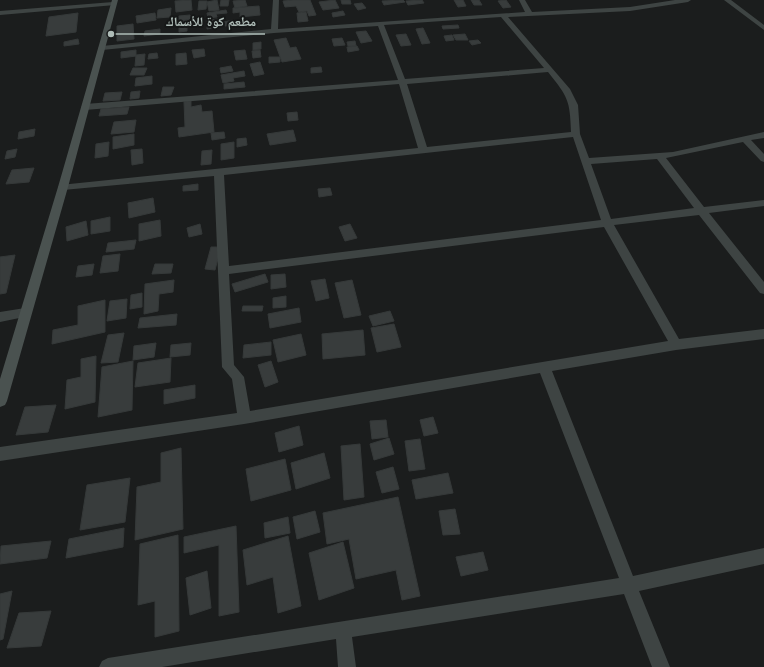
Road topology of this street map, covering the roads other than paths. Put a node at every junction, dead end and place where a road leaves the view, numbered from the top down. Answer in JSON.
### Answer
{"nodes":[{"id":1,"x":276,"y":0,"type":"edge"},
{"id":2,"x":522,"y":0,"type":"edge"},
{"id":3,"x":688,"y":0,"type":"edge"},
{"id":4,"x":727,"y":0,"type":"edge"},
{"id":5,"x":114,"y":2,"type":"edge"},
{"id":6,"x":0,"y":13,"type":"edge"},
{"id":7,"x":530,"y":14,"type":"junction"},
{"id":8,"x":503,"y":15,"type":"junction"},
{"id":9,"x":380,"y":23,"type":"junction"},
{"id":10,"x":764,"y":28,"type":"edge"},
{"id":11,"x":274,"y":31,"type":"junction"},
{"id":12,"x":102,"y":48,"type":"junction"},
{"id":13,"x":548,"y":70,"type":"junction"},
{"id":14,"x":402,"y":81,"type":"junction"},
{"id":15,"x":85,"y":106,"type":"junction"},
{"id":16,"x":576,"y":134,"type":"junction"},
{"id":17,"x":764,"y":134,"type":"edge"},
{"id":18,"x":746,"y":140,"type":"junction"},
{"id":19,"x":423,"y":150,"type":"junction"},
{"id":20,"x":659,"y":156,"type":"junction"},
{"id":21,"x":764,"y":158,"type":"edge"},
{"id":22,"x":586,"y":161,"type":"junction"},
{"id":23,"x":219,"y":172,"type":"junction"},
{"id":24,"x":63,"y":187,"type":"junction"},
{"id":25,"x":764,"y":203,"type":"edge"},
{"id":26,"x":702,"y":210,"type":"junction"},
{"id":27,"x":608,"y":224,"type":"junction"},
{"id":28,"x":223,"y":271,"type":"junction"},
{"id":29,"x":764,"y":290,"type":"edge"},
{"id":30,"x":25,"y":313,"type":"junction"},
{"id":31,"x":0,"y":317,"type":"edge"},
{"id":32,"x":764,"y":334,"type":"edge"},
{"id":33,"x":676,"y":346,"type":"junction"},
{"id":34,"x":544,"y":367,"type":"junction"},
{"id":35,"x":0,"y":401,"type":"edge"},
{"id":36,"x":244,"y":418,"type":"junction"},
{"id":37,"x":0,"y":454,"type":"edge"},
{"id":38,"x":764,"y":556,"type":"edge"},
{"id":39,"x":628,"y":585,"type":"junction"},
{"id":40,"x":343,"y":630,"type":"junction"},
{"id":41,"x":108,"y":667,"type":"edge"},
{"id":42,"x":347,"y":667,"type":"edge"},
{"id":43,"x":661,"y":667,"type":"edge"}],
"edges":[{"from":1,"to":11,"type":"street"},
{"from":2,"to":7,"type":"street"},
{"from":3,"to":7,"type":"street"},
{"from":4,"to":10,"type":"street"},
{"from":5,"to":6,"type":"street"},
{"from":5,"to":12,"type":"street"},
{"from":7,"to":8,"type":"street"},
{"from":8,"to":9,"type":"street"},
{"from":8,"to":13,"type":"street"},
{"from":9,"to":11,"type":"street"},
{"from":9,"to":14,"type":"street"},
{"from":11,"to":12,"type":"street"},
{"from":12,"to":15,"type":"street"},
{"from":13,"to":14,"type":"street"},
{"from":13,"to":16,"type":"street"},
{"from":14,"to":15,"type":"street"},
{"from":14,"to":19,"type":"street"},
{"from":15,"to":24,"type":"street"},
{"from":16,"to":19,"type":"street"},
{"from":16,"to":22,"type":"street"},
{"from":17,"to":18,"type":"street"},
{"from":18,"to":20,"type":"street"},
{"from":18,"to":21,"type":"street"},
{"from":19,"to":23,"type":"street"},
{"from":20,"to":22,"type":"street"},
{"from":20,"to":26,"type":"street"},
{"from":22,"to":27,"type":"street"},
{"from":23,"to":24,"type":"street"},
{"from":23,"to":28,"type":"street"},
{"from":24,"to":30,"type":"street"},
{"from":25,"to":26,"type":"street"},
{"from":26,"to":27,"type":"street"},
{"from":26,"to":29,"type":"street"},
{"from":27,"to":28,"type":"street"},
{"from":27,"to":33,"type":"street"},
{"from":28,"to":36,"type":"street"},
{"from":30,"to":31,"type":"street"},
{"from":30,"to":35,"type":"street"},
{"from":32,"to":33,"type":"street"},
{"from":33,"to":34,"type":"street"},
{"from":34,"to":36,"type":"street"},
{"from":34,"to":39,"type":"street"},
{"from":36,"to":37,"type":"street"},
{"from":38,"to":39,"type":"street"},
{"from":39,"to":40,"type":"street"},
{"from":39,"to":43,"type":"street"},
{"from":40,"to":41,"type":"street"},
{"from":40,"to":42,"type":"street"}]}
